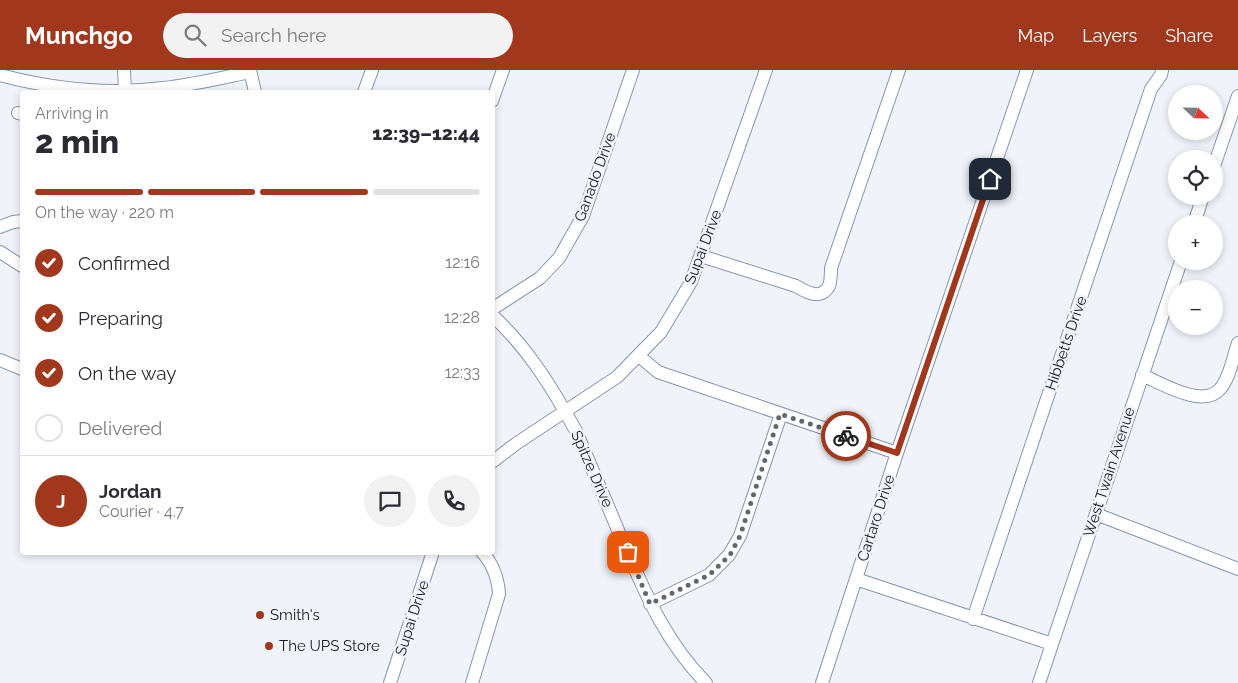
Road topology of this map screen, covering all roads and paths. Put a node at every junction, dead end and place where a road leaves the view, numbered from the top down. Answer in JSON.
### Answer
{"nodes":[{"id":1,"x":124,"y":70,"type":"edge"},
{"id":2,"x":372,"y":70,"type":"edge"},
{"id":3,"x":503,"y":70,"type":"edge"},
{"id":4,"x":766,"y":70,"type":"edge"},
{"id":5,"x":899,"y":70,"type":"edge"},
{"id":6,"x":1027,"y":70,"type":"edge"},
{"id":7,"x":1162,"y":70,"type":"edge"},
{"id":8,"x":250,"y":71,"type":"edge"},
{"id":9,"x":630,"y":71,"type":"edge"},
{"id":10,"x":0,"y":75,"type":"edge"},
{"id":11,"x":125,"y":90,"type":"junction"},
{"id":12,"x":255,"y":90,"type":"edge"},
{"id":13,"x":365,"y":90,"type":"edge"},
{"id":14,"x":495,"y":93,"type":"edge"},
{"id":15,"x":1238,"y":96,"type":"edge"},
{"id":16,"x":1219,"y":150,"type":"edge"},
{"id":17,"x":20,"y":221,"type":"edge"},
{"id":18,"x":0,"y":227,"type":"edge"},
{"id":19,"x":0,"y":252,"type":"edge"},
{"id":20,"x":702,"y":256,"type":"junction"},
{"id":21,"x":20,"y":265,"type":"edge"},
{"id":22,"x":1178,"y":270,"type":"edge"},
{"id":23,"x":495,"y":307,"type":"edge"},
{"id":24,"x":495,"y":318,"type":"edge"},
{"id":25,"x":1238,"y":343,"type":"edge"},
{"id":26,"x":639,"y":356,"type":"junction"},
{"id":27,"x":0,"y":360,"type":"edge"},
{"id":28,"x":20,"y":368,"type":"edge"},
{"id":29,"x":1142,"y":375,"type":"junction"},
{"id":30,"x":565,"y":412,"type":"junction"},
{"id":31,"x":780,"y":414,"type":"junction"},
{"id":32,"x":897,"y":453,"type":"junction"},
{"id":33,"x":495,"y":460,"type":"edge"},
{"id":34,"x":1096,"y":514,"type":"junction"},
{"id":35,"x":432,"y":555,"type":"edge"},
{"id":36,"x":485,"y":555,"type":"edge"},
{"id":37,"x":1238,"y":569,"type":"edge"},
{"id":38,"x":856,"y":579,"type":"junction"},
{"id":39,"x":650,"y":604,"type":"junction"},
{"id":40,"x":973,"y":619,"type":"junction"},
{"id":41,"x":1052,"y":644,"type":"junction"},
{"id":42,"x":390,"y":683,"type":"edge"},
{"id":43,"x":472,"y":683,"type":"edge"},
{"id":44,"x":706,"y":683,"type":"edge"},
{"id":45,"x":822,"y":683,"type":"edge"},
{"id":46,"x":1038,"y":683,"type":"edge"}],
"edges":[{"from":1,"to":11,"type":"street"},
{"from":2,"to":13,"type":"street"},
{"from":3,"to":14,"type":"street"},
{"from":4,"to":20,"type":"street","name":"Supai Drive"},
{"from":5,"to":20,"type":"street"},
{"from":6,"to":32,"type":"street","name":"Cartaro Drive"},
{"from":7,"to":40,"type":"street","name":"Hibbetts Drive"},
{"from":8,"to":11,"type":"street"},
{"from":8,"to":12,"type":"street"},
{"from":9,"to":23,"type":"street","name":"Ganado Drive"},
{"from":10,"to":11,"type":"street"},
{"from":15,"to":16,"type":"street"},
{"from":17,"to":18,"type":"street"},
{"from":19,"to":21,"type":"street"},
{"from":20,"to":26,"type":"street","name":"Supai Drive"},
{"from":22,"to":29,"type":"street","name":"West Twain Avenue"},
{"from":24,"to":30,"type":"street","name":"Spitze Drive"},
{"from":25,"to":29,"type":"street"},
{"from":26,"to":30,"type":"street","name":"Supai Drive"},
{"from":26,"to":31,"type":"street"},
{"from":27,"to":28,"type":"street"},
{"from":29,"to":34,"type":"street","name":"West Twain Avenue"},
{"from":30,"to":33,"type":"street","name":"Supai Drive"},
{"from":30,"to":39,"type":"street","name":"Spitze Drive"},
{"from":31,"to":32,"type":"street"},
{"from":31,"to":39,"type":"street"},
{"from":32,"to":38,"type":"street","name":"Cartaro Drive"},
{"from":34,"to":37,"type":"street"},
{"from":34,"to":41,"type":"street","name":"West Twain Avenue"},
{"from":35,"to":42,"type":"street","name":"Supai Drive"},
{"from":36,"to":43,"type":"street"},
{"from":38,"to":40,"type":"street"},
{"from":38,"to":45,"type":"street","name":"Cartaro Drive"},
{"from":39,"to":44,"type":"street","name":"Spitze Drive"},
{"from":40,"to":41,"type":"street"},
{"from":41,"to":46,"type":"street","name":"West Twain Avenue"}]}
